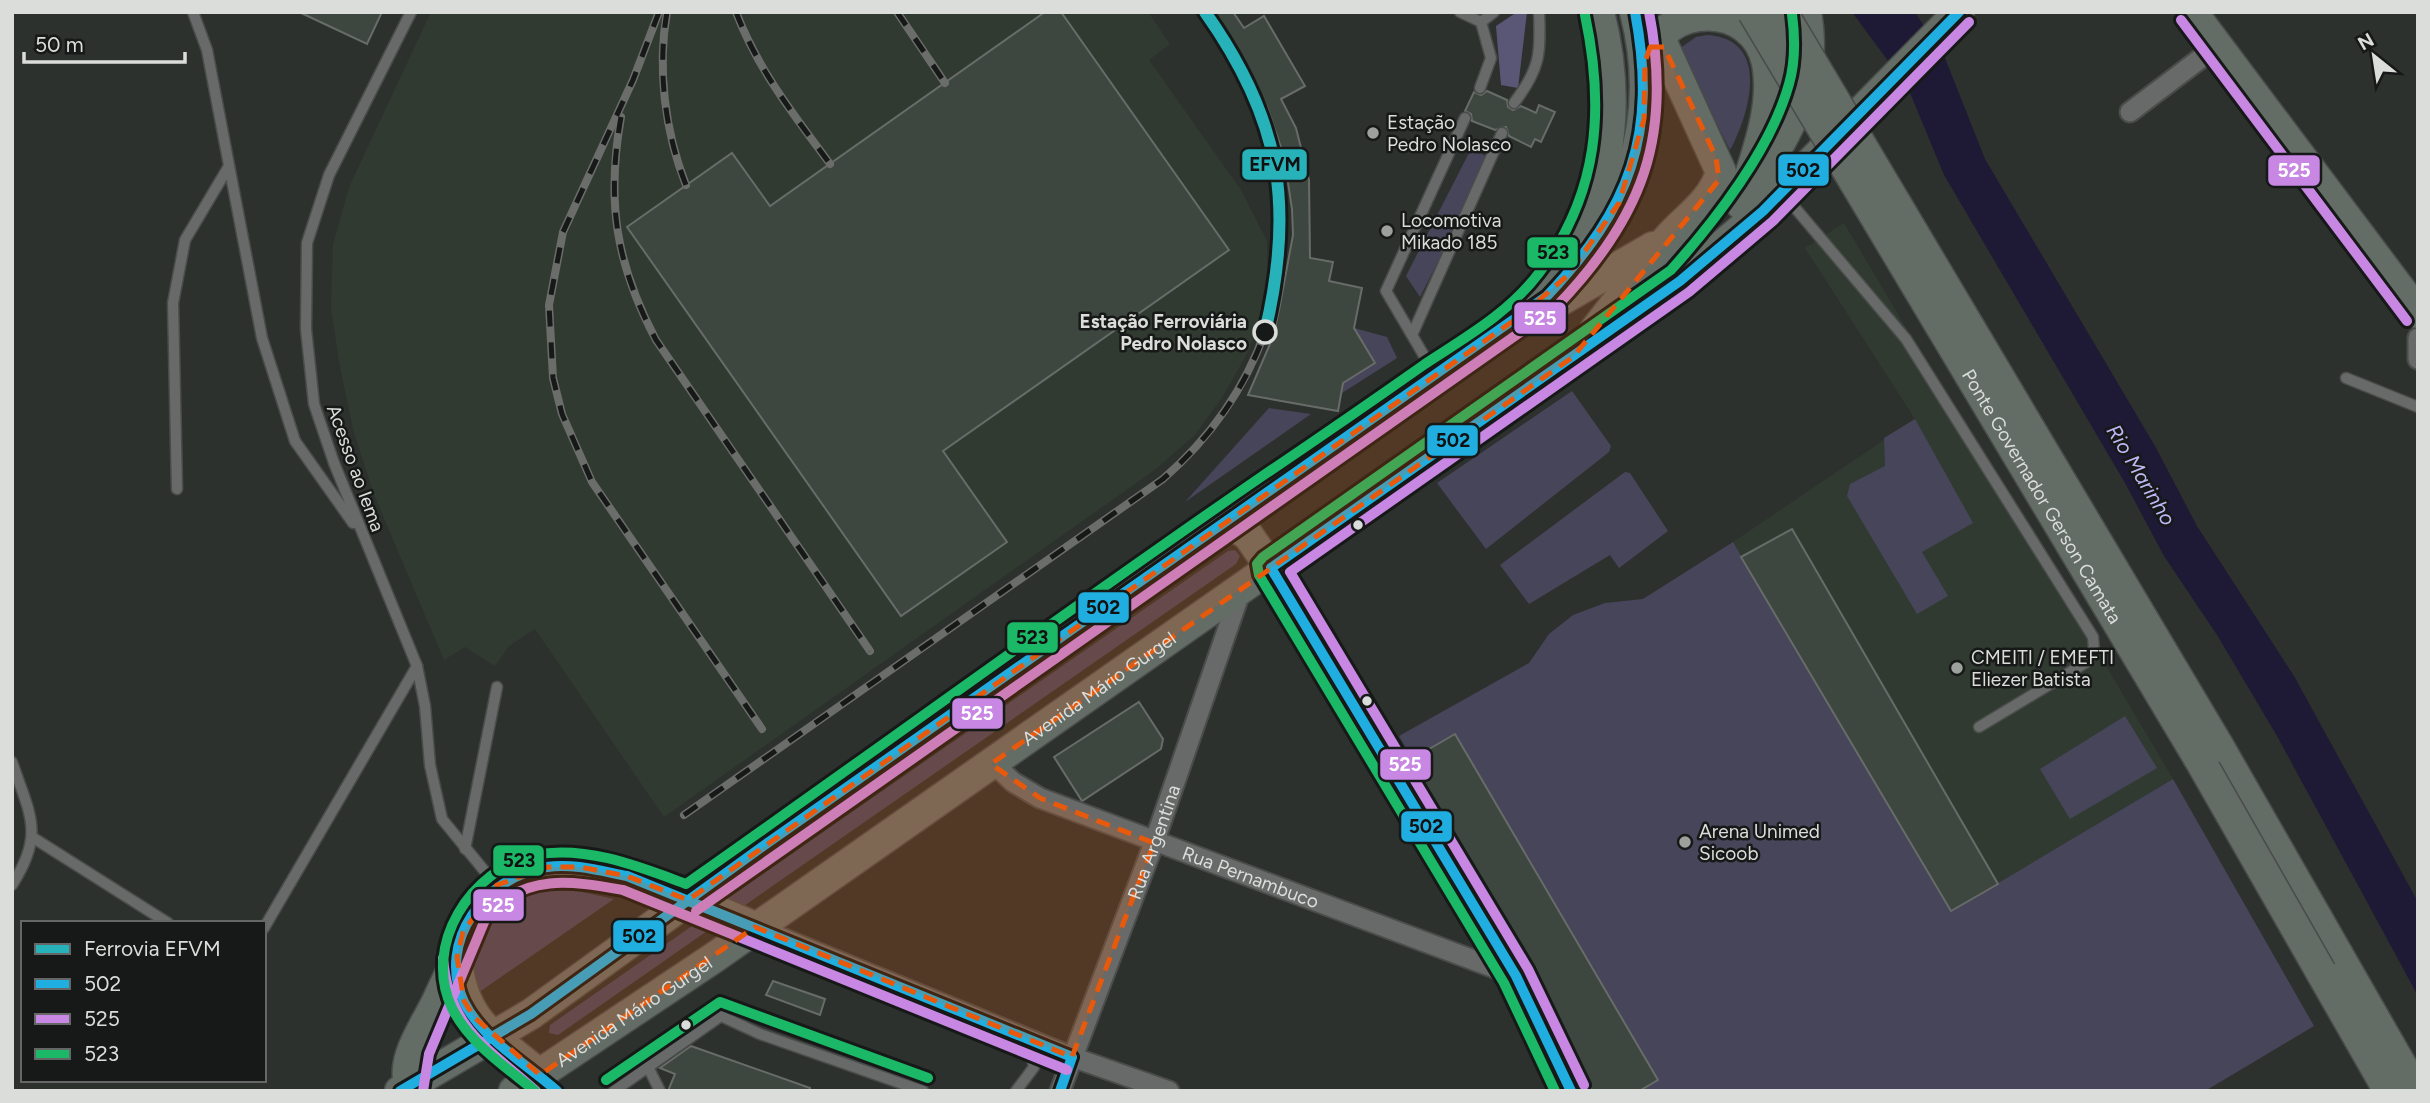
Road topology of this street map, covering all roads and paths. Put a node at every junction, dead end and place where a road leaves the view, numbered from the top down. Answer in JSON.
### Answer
{"nodes":[{"id":1,"x":193,"y":12,"type":"edge"},
{"id":2,"x":411,"y":12,"type":"edge"},
{"id":3,"x":1461,"y":12,"type":"edge"},
{"id":4,"x":1494,"y":12,"type":"edge"},
{"id":5,"x":1539,"y":12,"type":"edge"},
{"id":6,"x":1599,"y":12,"type":"edge"},
{"id":7,"x":1635,"y":12,"type":"edge"},
{"id":8,"x":1753,"y":12,"type":"edge"},
{"id":9,"x":1783,"y":12,"type":"edge"},
{"id":10,"x":1806,"y":12,"type":"edge"},
{"id":11,"x":1959,"y":12,"type":"edge"},
{"id":12,"x":2192,"y":12,"type":"edge"},
{"id":13,"x":1481,"y":22,"type":"junction"},
{"id":14,"x":2217,"y":46,"type":"junction"},
{"id":15,"x":1647,"y":54,"type":"junction"},
{"id":16,"x":1480,"y":88,"type":"dead end"},
{"id":17,"x":1514,"y":103,"type":"dead end"},
{"id":18,"x":2130,"y":112,"type":"dead end"},
{"id":19,"x":1465,"y":118,"type":"dead end"},
{"id":20,"x":1502,"y":133,"type":"dead end"},
{"id":21,"x":229,"y":166,"type":"junction"},
{"id":22,"x":1782,"y":192,"type":"junction"},
{"id":23,"x":1741,"y":204,"type":"junction"},
{"id":24,"x":1671,"y":235,"type":"junction"},
{"id":25,"x":1680,"y":281,"type":"junction"},
{"id":26,"x":2418,"y":313,"type":"edge"},
{"id":27,"x":1523,"y":314,"type":"junction"},
{"id":28,"x":1496,"y":332,"type":"junction"},
{"id":29,"x":1412,"y":335,"type":"junction"},
{"id":30,"x":2418,"y":338,"type":"edge"},
{"id":31,"x":1573,"y":357,"type":"junction"},
{"id":32,"x":2418,"y":359,"type":"edge"},
{"id":33,"x":1436,"y":374,"type":"junction"},
{"id":34,"x":2346,"y":379,"type":"dead end"},
{"id":35,"x":2418,"y":407,"type":"edge"},
{"id":36,"x":177,"y":489,"type":"dead end"},
{"id":37,"x":1224,"y":520,"type":"junction"},
{"id":38,"x":363,"y":538,"type":"junction"},
{"id":39,"x":1271,"y":568,"type":"junction"},
{"id":40,"x":1241,"y":590,"type":"junction"},
{"id":41,"x":416,"y":666,"type":"junction"},
{"id":42,"x":497,"y":687,"type":"dead end"},
{"id":43,"x":1979,"y":727,"type":"dead end"},
{"id":44,"x":12,"y":762,"type":"edge"},
{"id":45,"x":993,"y":763,"type":"junction"},
{"id":46,"x":32,"y":837,"type":"junction"},
{"id":47,"x":1154,"y":843,"type":"junction"},
{"id":48,"x":465,"y":849,"type":"junction"},
{"id":49,"x":12,"y":884,"type":"edge"},
{"id":50,"x":496,"y":885,"type":"junction"},
{"id":51,"x":688,"y":900,"type":"junction"},
{"id":52,"x":165,"y":921,"type":"edge"},
{"id":53,"x":266,"y":925,"type":"edge"},
{"id":54,"x":755,"y":927,"type":"junction"},
{"id":55,"x":457,"y":957,"type":"junction"},
{"id":56,"x":2321,"y":972,"type":"junction"},
{"id":57,"x":1516,"y":976,"type":"junction"},
{"id":58,"x":495,"y":1037,"type":"junction"},
{"id":59,"x":1028,"y":1039,"type":"junction"},
{"id":60,"x":1072,"y":1057,"type":"junction"},
{"id":61,"x":648,"y":1067,"type":"junction"},
{"id":62,"x":548,"y":1083,"type":"edge"},
{"id":63,"x":407,"y":1090,"type":"edge"},
{"id":64,"x":514,"y":1091,"type":"edge"},
{"id":65,"x":614,"y":1091,"type":"edge"},
{"id":66,"x":660,"y":1091,"type":"edge"},
{"id":67,"x":923,"y":1091,"type":"edge"},
{"id":68,"x":1016,"y":1091,"type":"edge"},
{"id":69,"x":1060,"y":1091,"type":"edge"},
{"id":70,"x":1169,"y":1091,"type":"edge"},
{"id":71,"x":1571,"y":1091,"type":"edge"},
{"id":72,"x":2380,"y":1091,"type":"edge"},
{"id":73,"x":2389,"y":1091,"type":"edge"},
{"id":74,"x":2416,"y":1091,"type":"edge"}],
"edges":[{"from":1,"to":21,"type":"lane"},
{"from":2,"to":38,"type":"lane","name":"Acesso ao Iema"},
{"from":3,"to":13,"type":"lane"},
{"from":4,"to":13,"type":"lane"},
{"from":5,"to":17,"type":"lane"},
{"from":6,"to":27,"type":"main road"},
{"from":7,"to":15,"type":"main road"},
{"from":8,"to":56,"type":"main road","name":"Ponte Governador Gerson Camata","bridge":true},
{"from":9,"to":74,"type":"main road","name":"Ponte Governador Gerson Camata","bridge":true},
{"from":10,"to":23,"type":"main road"},
{"from":11,"to":22,"type":"main road"},
{"from":12,"to":14,"type":"main road"},
{"from":13,"to":16,"type":"lane"},
{"from":14,"to":18,"type":"street"},
{"from":14,"to":26,"type":"main road"},
{"from":15,"to":23,"type":"main road"},
{"from":15,"to":24,"type":"main road"},
{"from":15,"to":27,"type":"main road"},
{"from":19,"to":29,"type":"lane"},
{"from":20,"to":29,"type":"lane"},
{"from":21,"to":36,"type":"lane"},
{"from":21,"to":38,"type":"lane"},
{"from":22,"to":25,"type":"main road"},
{"from":22,"to":43,"type":"lane"},
{"from":23,"to":25,"type":"main road"},
{"from":24,"to":28,"type":"main road"},
{"from":24,"to":31,"type":"main road"},
{"from":25,"to":31,"type":"main road","name":"Avenida Mário Gurgel"},
{"from":27,"to":28,"type":"main road"},
{"from":28,"to":33,"type":"main road"},
{"from":29,"to":33,"type":"lane"},
{"from":30,"to":32,"type":"street"},
{"from":31,"to":39,"type":"main road","name":"Avenida Mário Gurgel"},
{"from":33,"to":37,"type":"main road"},
{"from":34,"to":35,"type":"lane"},
{"from":37,"to":39,"type":"main road"},
{"from":37,"to":51,"type":"main road"},
{"from":38,"to":41,"type":"lane","name":"Acesso ao Iema"},
{"from":39,"to":40,"type":"main road","name":"Avenida Mário Gurgel"},
{"from":39,"to":57,"type":"street"},
{"from":40,"to":45,"type":"main road","name":"Avenida Mário Gurgel"},
{"from":40,"to":47,"type":"street","name":"Rua Argentina"},
{"from":41,"to":48,"type":"lane","name":"Acesso ao Iema"},
{"from":41,"to":53,"type":"lane"},
{"from":42,"to":48,"type":"lane"},
{"from":44,"to":46,"type":"lane"},
{"from":45,"to":47,"type":"street","name":"Rua Pernambuco"},
{"from":45,"to":54,"type":"main road","name":"Avenida Mário Gurgel"},
{"from":46,"to":49,"type":"lane"},
{"from":46,"to":52,"type":"lane"},
{"from":47,"to":57,"type":"street","name":"Rua Pernambuco"},
{"from":47,"to":60,"type":"street","name":"Rua Argentina"},
{"from":48,"to":50,"type":"lane","name":"Acesso ao Iema"},
{"from":50,"to":51,"type":"main road"},
{"from":50,"to":55,"type":"main road"},
{"from":51,"to":54,"type":"main road"},
{"from":51,"to":58,"type":"main road"},
{"from":54,"to":59,"type":"street"},
{"from":54,"to":62,"type":"main road","name":"Avenida Mário Gurgel"},
{"from":55,"to":58,"type":"main road"},
{"from":55,"to":63,"type":"main road"},
{"from":56,"to":72,"type":"main road"},
{"from":56,"to":73,"type":"main road","name":"Ponte Governador Gerson Camata"},
{"from":57,"to":71,"type":"street"},
{"from":58,"to":62,"type":"main road"},
{"from":58,"to":63,"type":"main road"},
{"from":59,"to":60,"type":"street"},
{"from":59,"to":68,"type":"lane"},
{"from":60,"to":69,"type":"street","name":"Rua Argentina"},
{"from":60,"to":70,"type":"street"},
{"from":61,"to":65,"type":"lane"},
{"from":61,"to":66,"type":"lane"},
{"from":61,"to":67,"type":"lane"},
{"from":62,"to":64,"type":"main road","name":"Avenida Mário Gurgel"}]}
